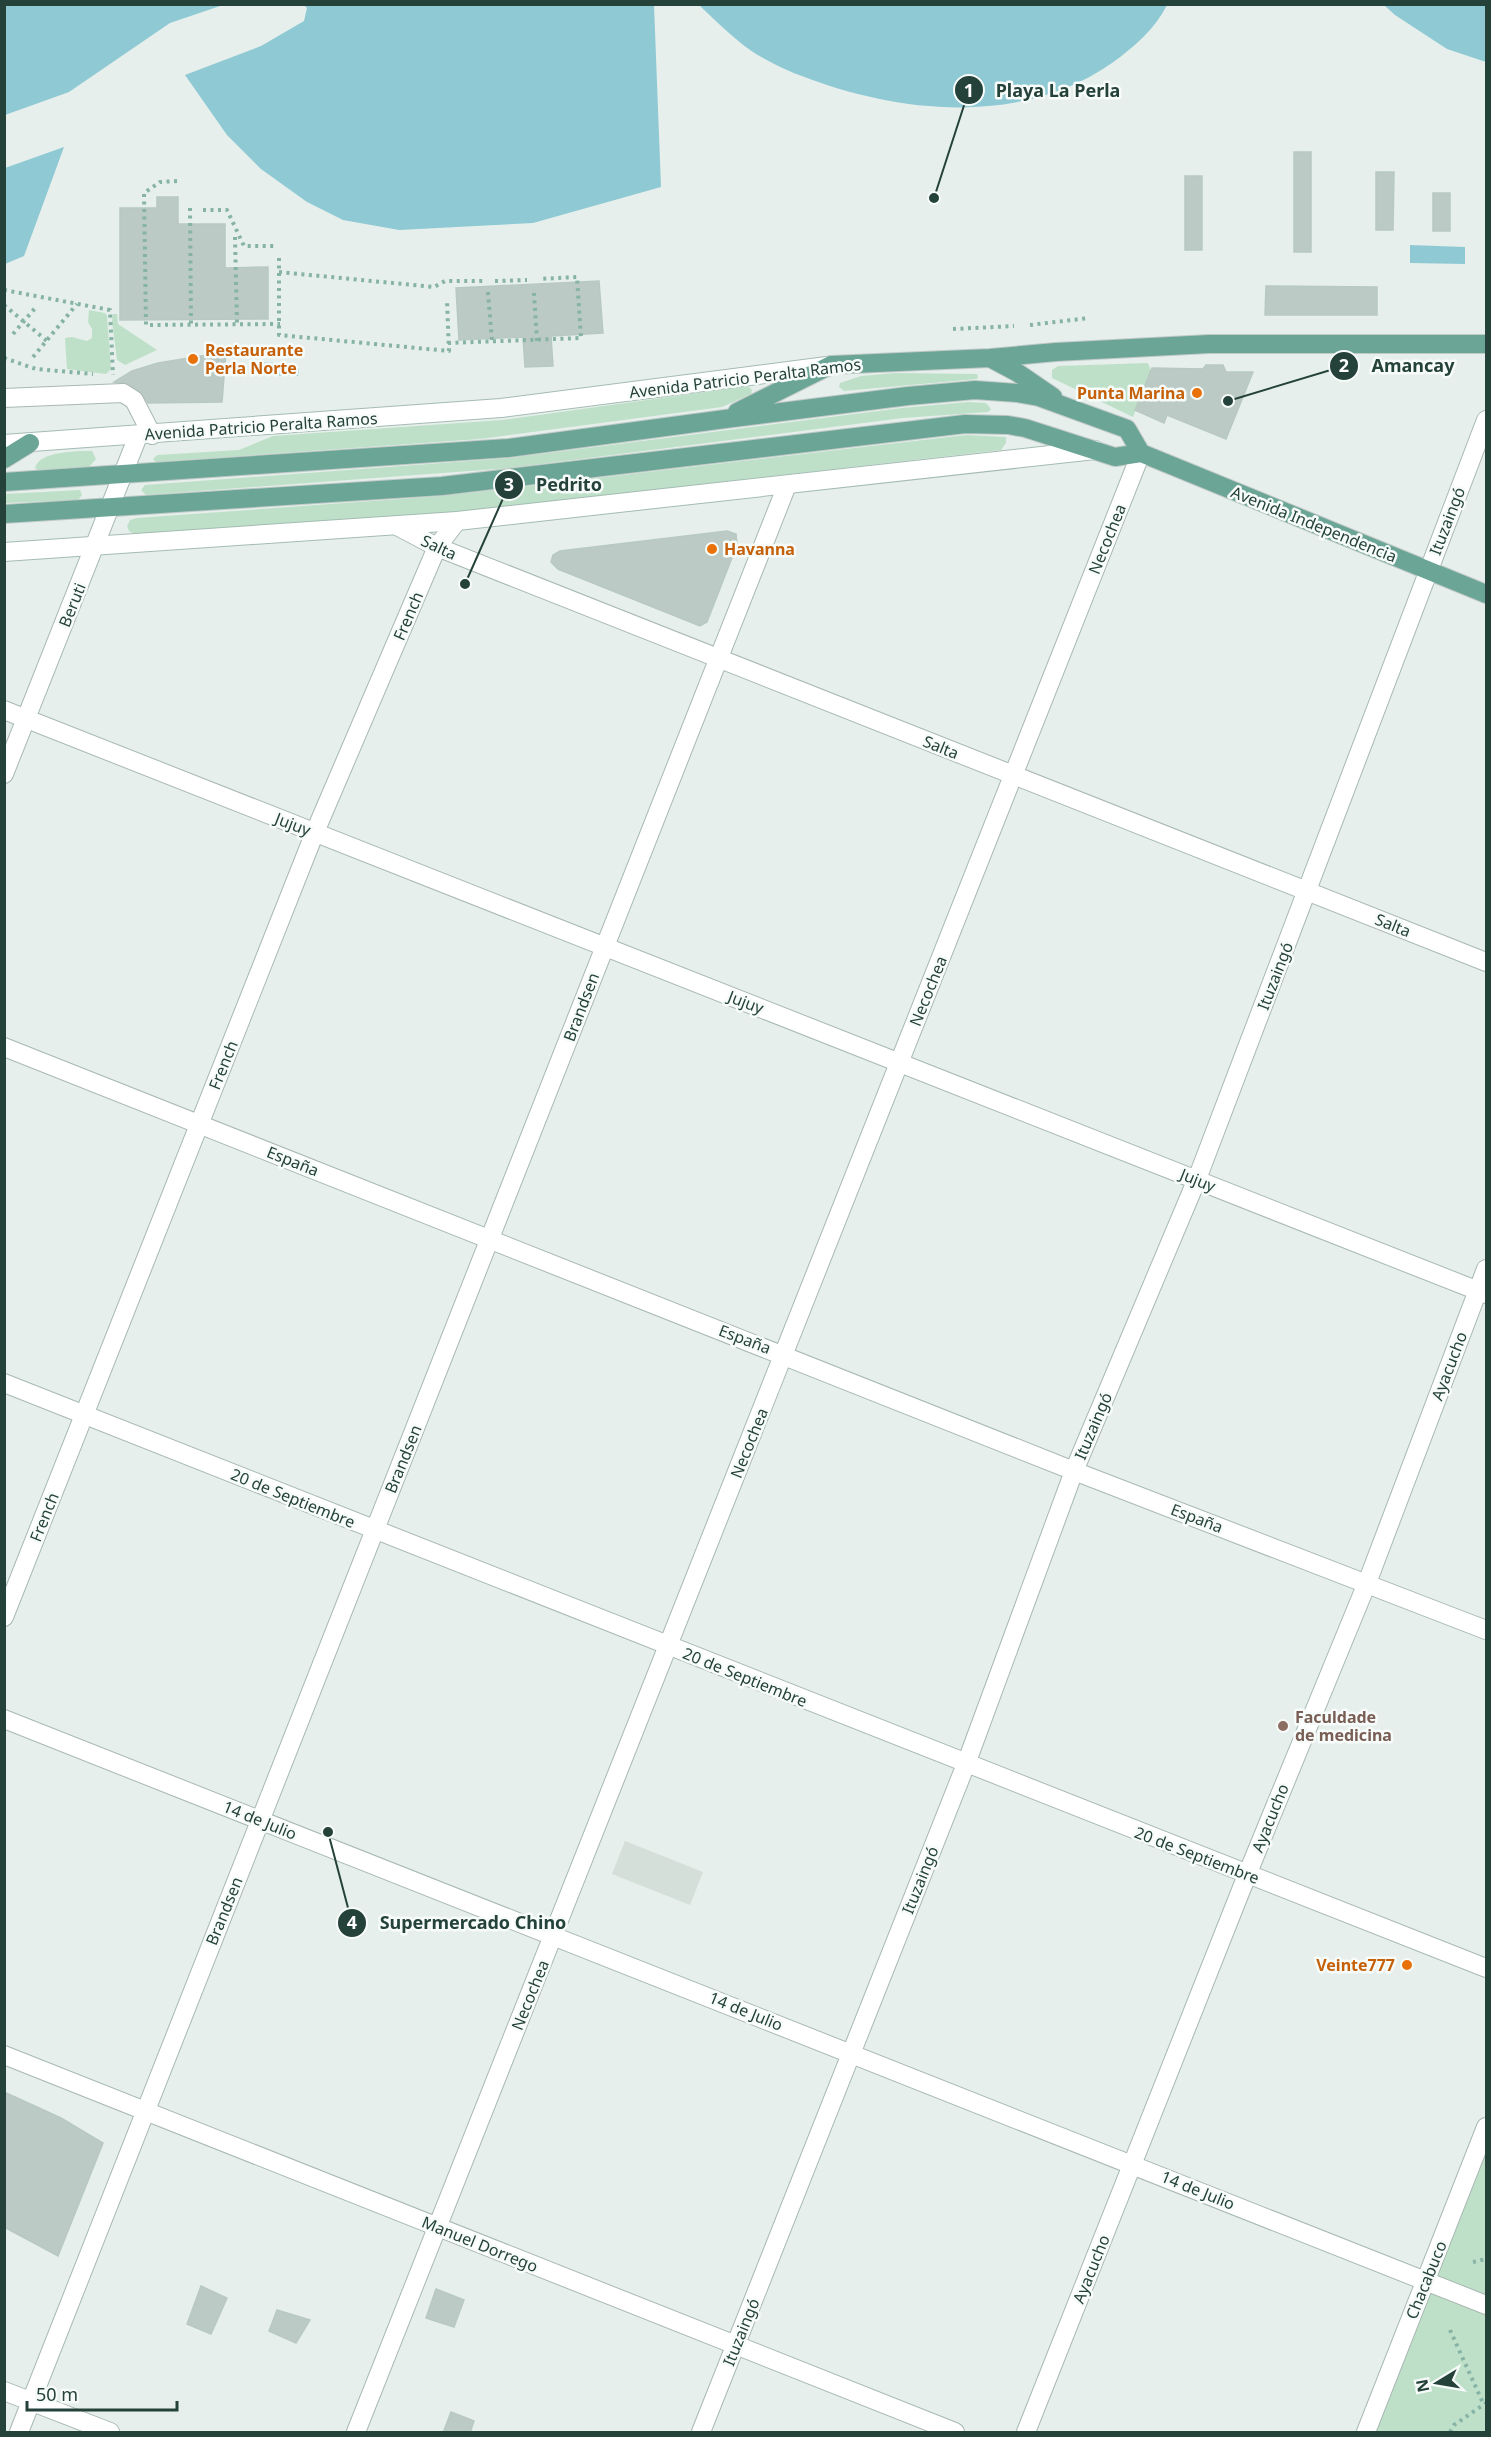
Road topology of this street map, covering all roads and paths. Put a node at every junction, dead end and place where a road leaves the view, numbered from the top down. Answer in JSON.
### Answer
{"nodes":[{"id":1,"x":177,"y":181,"type":"dead end"},
{"id":2,"x":190,"y":208,"type":"dead end"},
{"id":3,"x":203,"y":210,"type":"dead end"},
{"id":4,"x":235,"y":237,"type":"dead end"},
{"id":5,"x":276,"y":246,"type":"dead end"},
{"id":6,"x":279,"y":258,"type":"dead end"},
{"id":7,"x":279,"y":272,"type":"junction"},
{"id":8,"x":539,"y":279,"type":"dead end"},
{"id":9,"x":527,"y":280,"type":"dead end"},
{"id":10,"x":483,"y":281,"type":"dead end"},
{"id":11,"x":495,"y":281,"type":"dead end"},
{"id":12,"x":4,"y":290,"type":"edge"},
{"id":13,"x":488,"y":292,"type":"dead end"},
{"id":14,"x":534,"y":293,"type":"dead end"},
{"id":15,"x":447,"y":301,"type":"dead end"},
{"id":16,"x":77,"y":304,"type":"junction"},
{"id":17,"x":4,"y":305,"type":"edge"},
{"id":18,"x":36,"y":307,"type":"dead end"},
{"id":19,"x":1089,"y":318,"type":"dead end"},
{"id":20,"x":24,"y":321,"type":"junction"},
{"id":21,"x":237,"y":323,"type":"junction"},
{"id":22,"x":191,"y":324,"type":"junction"},
{"id":23,"x":279,"y":324,"type":"junction"},
{"id":24,"x":1030,"y":325,"type":"dead end"},
{"id":25,"x":1014,"y":326,"type":"dead end"},
{"id":26,"x":953,"y":329,"type":"dead end"},
{"id":27,"x":13,"y":334,"type":"dead end"},
{"id":28,"x":46,"y":341,"type":"junction"},
{"id":29,"x":537,"y":341,"type":"junction"},
{"id":30,"x":492,"y":342,"type":"junction"},
{"id":31,"x":448,"y":343,"type":"junction"},
{"id":32,"x":1486,"y":344,"type":"edge"},
{"id":33,"x":4,"y":357,"type":"edge"},
{"id":34,"x":33,"y":357,"type":"dead end"},
{"id":35,"x":990,"y":358,"type":"junction"},
{"id":36,"x":831,"y":366,"type":"junction"},
{"id":37,"x":88,"y":373,"type":"dead end"},
{"id":38,"x":110,"y":382,"type":"dead end"},
{"id":39,"x":4,"y":398,"type":"edge"},
{"id":40,"x":1067,"y":406,"type":"junction"},
{"id":41,"x":724,"y":418,"type":"junction"},
{"id":42,"x":1486,"y":420,"type":"edge"},
{"id":43,"x":145,"y":435,"type":"junction"},
{"id":44,"x":30,"y":443,"type":"junction"},
{"id":45,"x":4,"y":444,"type":"edge"},
{"id":46,"x":1095,"y":450,"type":"junction"},
{"id":47,"x":1142,"y":453,"type":"junction"},
{"id":48,"x":4,"y":459,"type":"edge"},
{"id":49,"x":123,"y":476,"type":"junction"},
{"id":50,"x":4,"y":482,"type":"edge"},
{"id":51,"x":787,"y":485,"type":"junction"},
{"id":52,"x":110,"y":507,"type":"junction"},
{"id":53,"x":4,"y":514,"type":"edge"},
{"id":54,"x":457,"y":521,"type":"junction"},
{"id":55,"x":397,"y":526,"type":"junction"},
{"id":56,"x":437,"y":547,"type":"junction"},
{"id":57,"x":94,"y":548,"type":"junction"},
{"id":58,"x":4,"y":552,"type":"edge"},
{"id":59,"x":1428,"y":570,"type":"junction"},
{"id":60,"x":1486,"y":594,"type":"edge"},
{"id":61,"x":718,"y":659,"type":"junction"},
{"id":62,"x":4,"y":710,"type":"edge"},
{"id":63,"x":27,"y":719,"type":"junction"},
{"id":64,"x":4,"y":774,"type":"edge"},
{"id":65,"x":1013,"y":776,"type":"junction"},
{"id":66,"x":315,"y":832,"type":"junction"},
{"id":67,"x":1308,"y":891,"type":"junction"},
{"id":68,"x":605,"y":946,"type":"junction"},
{"id":69,"x":1486,"y":962,"type":"edge"},
{"id":70,"x":4,"y":1047,"type":"edge"},
{"id":71,"x":900,"y":1062,"type":"junction"},
{"id":72,"x":199,"y":1124,"type":"junction"},
{"id":73,"x":1197,"y":1179,"type":"junction"},
{"id":74,"x":490,"y":1239,"type":"junction"},
{"id":75,"x":1486,"y":1269,"type":"edge"},
{"id":76,"x":1482,"y":1292,"type":"edge"},
{"id":77,"x":784,"y":1354,"type":"junction"},
{"id":78,"x":4,"y":1383,"type":"edge"},
{"id":79,"x":84,"y":1415,"type":"junction"},
{"id":80,"x":1074,"y":1471,"type":"junction"},
{"id":81,"x":375,"y":1530,"type":"junction"},
{"id":82,"x":1367,"y":1583,"type":"junction"},
{"id":83,"x":4,"y":1617,"type":"edge"},
{"id":84,"x":1486,"y":1630,"type":"edge"},
{"id":85,"x":668,"y":1646,"type":"junction"},
{"id":86,"x":4,"y":1719,"type":"edge"},
{"id":87,"x":966,"y":1764,"type":"junction"},
{"id":88,"x":260,"y":1820,"type":"junction"},
{"id":89,"x":1247,"y":1875,"type":"junction"},
{"id":90,"x":554,"y":1935,"type":"junction"},
{"id":91,"x":1486,"y":1968,"type":"edge"},
{"id":92,"x":851,"y":2053,"type":"junction"},
{"id":93,"x":4,"y":2055,"type":"edge"},
{"id":94,"x":145,"y":2111,"type":"junction"},
{"id":95,"x":1486,"y":2127,"type":"edge"},
{"id":96,"x":1132,"y":2164,"type":"junction"},
{"id":97,"x":438,"y":2227,"type":"junction"},
{"id":98,"x":1486,"y":2259,"type":"edge"},
{"id":99,"x":1473,"y":2262,"type":"dead end"},
{"id":100,"x":1426,"y":2281,"type":"junction"},
{"id":101,"x":1486,"y":2305,"type":"edge"},
{"id":102,"x":1450,"y":2331,"type":"dead end"},
{"id":103,"x":736,"y":2346,"type":"junction"},
{"id":104,"x":4,"y":2391,"type":"edge"},
{"id":105,"x":31,"y":2401,"type":"junction"},
{"id":106,"x":1485,"y":2403,"type":"edge"},
{"id":107,"x":18,"y":2433,"type":"edge"},
{"id":108,"x":110,"y":2433,"type":"edge"},
{"id":109,"x":356,"y":2433,"type":"edge"},
{"id":110,"x":701,"y":2433,"type":"edge"},
{"id":111,"x":955,"y":2433,"type":"edge"},
{"id":112,"x":1026,"y":2433,"type":"edge"},
{"id":113,"x":1366,"y":2433,"type":"edge"},
{"id":114,"x":1450,"y":2433,"type":"edge"}],
"edges":[{"from":1,"to":22,"type":"path"},
{"from":2,"to":22,"type":"path"},
{"from":3,"to":5,"type":"path"},
{"from":4,"to":21,"type":"path"},
{"from":6,"to":7,"type":"path"},
{"from":7,"to":10,"type":"path"},
{"from":7,"to":23,"type":"path"},
{"from":8,"to":29,"type":"path"},
{"from":9,"to":11,"type":"path"},
{"from":12,"to":16,"type":"path"},
{"from":13,"to":30,"type":"path"},
{"from":14,"to":29,"type":"path"},
{"from":15,"to":31,"type":"path"},
{"from":16,"to":28,"type":"path"},
{"from":16,"to":38,"type":"path"},
{"from":17,"to":20,"type":"path"},
{"from":18,"to":20,"type":"path"},
{"from":19,"to":24,"type":"path"},
{"from":20,"to":27,"type":"path"},
{"from":20,"to":28,"type":"path"},
{"from":21,"to":22,"type":"path"},
{"from":21,"to":23,"type":"path"},
{"from":23,"to":31,"type":"path"},
{"from":25,"to":26,"type":"path"},
{"from":28,"to":34,"type":"path"},
{"from":29,"to":30,"type":"path"},
{"from":30,"to":31,"type":"path"},
{"from":32,"to":35,"type":"main road","name":"Avenida Patricio Peralta Ramos"},
{"from":33,"to":37,"type":"path"},
{"from":35,"to":36,"type":"main road","name":"Avenida Patricio Peralta Ramos"},
{"from":35,"to":40,"type":"main road"},
{"from":36,"to":41,"type":"main road"},
{"from":36,"to":43,"type":"street","name":"Avenida Patricio Peralta Ramos"},
{"from":39,"to":43,"type":"street"},
{"from":40,"to":41,"type":"main road"},
{"from":40,"to":47,"type":"main road"},
{"from":41,"to":49,"type":"main road"},
{"from":42,"to":59,"type":"street","name":"Ituzaingó"},
{"from":43,"to":44,"type":"street","name":"Avenida Patricio Peralta Ramos"},
{"from":43,"to":49,"type":"street","name":"Beruti"},
{"from":44,"to":45,"type":"street","name":"Avenida Patricio Peralta Ramos"},
{"from":44,"to":48,"type":"main road"},
{"from":46,"to":47,"type":"main road"},
{"from":46,"to":51,"type":"street"},
{"from":46,"to":52,"type":"main road"},
{"from":47,"to":59,"type":"main road","name":"Avenida Independencia"},
{"from":47,"to":65,"type":"street","name":"Necochea"},
{"from":49,"to":50,"type":"main road"},
{"from":49,"to":52,"type":"street","name":"Beruti"},
{"from":51,"to":54,"type":"street"},
{"from":51,"to":61,"type":"street","name":"Brandsen"},
{"from":52,"to":53,"type":"main road"},
{"from":52,"to":57,"type":"street","name":"Beruti"},
{"from":54,"to":55,"type":"street"},
{"from":54,"to":56,"type":"street","name":"French"},
{"from":55,"to":56,"type":"street","name":"Salta"},
{"from":55,"to":57,"type":"street"},
{"from":56,"to":61,"type":"street","name":"Salta"},
{"from":56,"to":66,"type":"street","name":"French"},
{"from":57,"to":58,"type":"street"},
{"from":57,"to":63,"type":"street","name":"Beruti"},
{"from":59,"to":60,"type":"main road","name":"Avenida Independencia"},
{"from":59,"to":67,"type":"street","name":"Ituzaingó"},
{"from":61,"to":65,"type":"street","name":"Salta"},
{"from":61,"to":68,"type":"street","name":"Brandsen"},
{"from":62,"to":63,"type":"street","name":"Jujuy"},
{"from":63,"to":64,"type":"street","name":"Beruti"},
{"from":63,"to":66,"type":"street","name":"Jujuy"},
{"from":65,"to":67,"type":"street","name":"Salta"},
{"from":65,"to":71,"type":"street","name":"Necochea"},
{"from":66,"to":68,"type":"street","name":"Jujuy"},
{"from":66,"to":72,"type":"street","name":"French"},
{"from":67,"to":69,"type":"street","name":"Salta"},
{"from":67,"to":73,"type":"street","name":"Ituzaingó"},
{"from":68,"to":71,"type":"street","name":"Jujuy"},
{"from":68,"to":74,"type":"street","name":"Brandsen"},
{"from":70,"to":72,"type":"street","name":"España"},
{"from":71,"to":73,"type":"street","name":"Jujuy"},
{"from":71,"to":77,"type":"street","name":"Necochea"},
{"from":72,"to":74,"type":"street","name":"España"},
{"from":72,"to":79,"type":"street","name":"French"},
{"from":73,"to":76,"type":"street","name":"Jujuy"},
{"from":73,"to":80,"type":"street","name":"Ituzaingó"},
{"from":74,"to":77,"type":"street","name":"España"},
{"from":74,"to":81,"type":"street","name":"Brandsen"},
{"from":75,"to":76,"type":"street","name":"Ayacucho"},
{"from":76,"to":82,"type":"street","name":"Ayacucho"},
{"from":77,"to":80,"type":"street","name":"España"},
{"from":77,"to":85,"type":"street","name":"Necochea"},
{"from":78,"to":79,"type":"street","name":"20 de Septiembre"},
{"from":79,"to":81,"type":"street","name":"20 de Septiembre"},
{"from":79,"to":83,"type":"street","name":"French"},
{"from":80,"to":82,"type":"street","name":"España"},
{"from":80,"to":87,"type":"street","name":"Ituzaingó"},
{"from":81,"to":85,"type":"street","name":"20 de Septiembre"},
{"from":81,"to":88,"type":"street","name":"Brandsen"},
{"from":82,"to":84,"type":"street","name":"España"},
{"from":82,"to":89,"type":"street","name":"Ayacucho"},
{"from":85,"to":87,"type":"street","name":"20 de Septiembre"},
{"from":85,"to":90,"type":"street","name":"Necochea"},
{"from":86,"to":88,"type":"street","name":"14 de Julio"},
{"from":87,"to":89,"type":"street","name":"20 de Septiembre"},
{"from":87,"to":92,"type":"street","name":"Ituzaingó"},
{"from":88,"to":90,"type":"street","name":"14 de Julio"},
{"from":88,"to":94,"type":"street","name":"Brandsen"},
{"from":89,"to":91,"type":"street","name":"20 de Septiembre"},
{"from":89,"to":96,"type":"street","name":"Ayacucho"},
{"from":90,"to":92,"type":"street","name":"14 de Julio"},
{"from":90,"to":97,"type":"street","name":"Necochea"},
{"from":92,"to":96,"type":"street","name":"14 de Julio"},
{"from":92,"to":103,"type":"street","name":"Ituzaingó"},
{"from":93,"to":94,"type":"street","name":"Manuel Dorrego"},
{"from":94,"to":97,"type":"street","name":"Manuel Dorrego"},
{"from":94,"to":105,"type":"street","name":"Brandsen"},
{"from":95,"to":100,"type":"street","name":"Chacabuco"},
{"from":96,"to":100,"type":"street","name":"14 de Julio"},
{"from":96,"to":112,"type":"street","name":"Ayacucho"},
{"from":97,"to":103,"type":"street","name":"Manuel Dorrego"},
{"from":97,"to":109,"type":"street","name":"Necochea"},
{"from":98,"to":99,"type":"path"},
{"from":100,"to":101,"type":"street","name":"14 de Julio"},
{"from":100,"to":113,"type":"street","name":"Chacabuco"},
{"from":102,"to":106,"type":"path"},
{"from":103,"to":110,"type":"street","name":"Ituzaingó"},
{"from":103,"to":111,"type":"street","name":"Manuel Dorrego"},
{"from":104,"to":105,"type":"street"},
{"from":105,"to":107,"type":"street","name":"Brandsen"},
{"from":105,"to":108,"type":"street"},
{"from":106,"to":114,"type":"path"}]}
